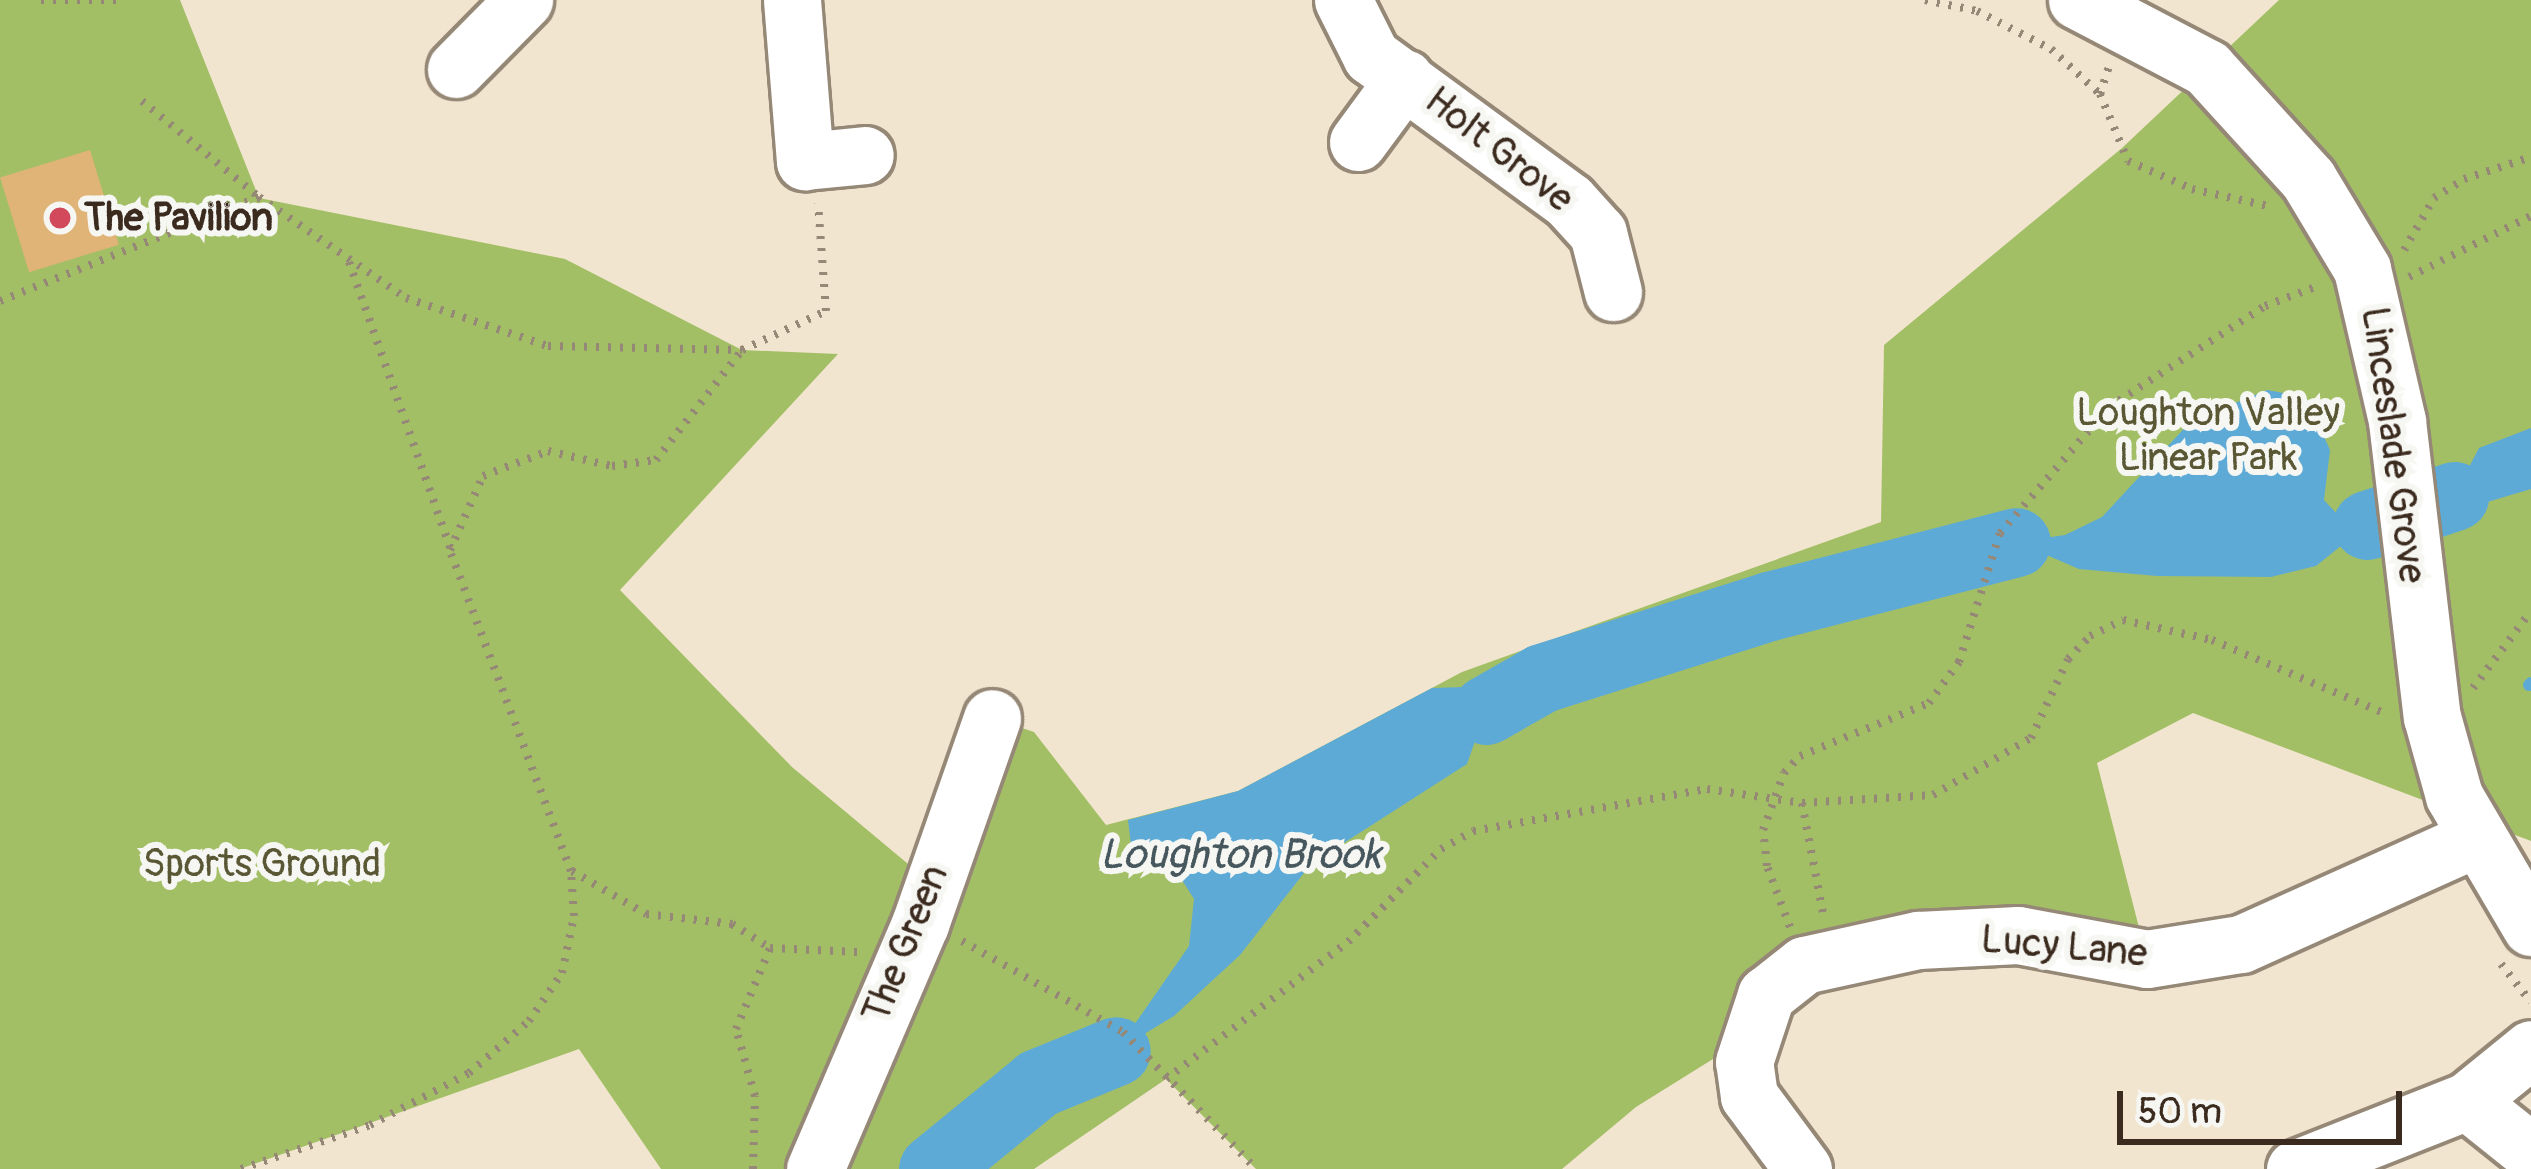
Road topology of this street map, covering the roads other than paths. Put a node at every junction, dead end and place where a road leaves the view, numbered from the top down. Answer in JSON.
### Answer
{"nodes":[{"id":1,"x":524,"y":0,"type":"edge"},
{"id":2,"x":792,"y":0,"type":"edge"},
{"id":3,"x":1343,"y":0,"type":"edge"},
{"id":4,"x":2109,"y":8,"type":"edge"},
{"id":5,"x":456,"y":68,"type":"dead end"},
{"id":6,"x":1405,"y":78,"type":"junction"},
{"id":7,"x":1358,"y":142,"type":"dead end"},
{"id":8,"x":865,"y":155,"type":"dead end"},
{"id":9,"x":1613,"y":292,"type":"dead end"},
{"id":10,"x":992,"y":718,"type":"dead end"},
{"id":11,"x":2475,"y":839,"type":"junction"},
{"id":12,"x":2531,"y":927,"type":"edge"},
{"id":13,"x":2531,"y":1049,"type":"edge"},
{"id":14,"x":2467,"y":1101,"type":"junction"},
{"id":15,"x":2531,"y":1152,"type":"edge"},
{"id":16,"x":815,"y":1169,"type":"edge"},
{"id":17,"x":1803,"y":1169,"type":"edge"},
{"id":18,"x":2295,"y":1169,"type":"edge"}],
"edges":[{"from":1,"to":5,"type":"street"},
{"from":2,"to":8,"type":"street"},
{"from":3,"to":6,"type":"street","name":"Holt Grove"},
{"from":4,"to":11,"type":"street","name":"Linceslade Grove"},
{"from":6,"to":7,"type":"street","name":"Holt Grove"},
{"from":6,"to":9,"type":"street","name":"Holt Grove"},
{"from":10,"to":16,"type":"street","name":"The Green"},
{"from":11,"to":12,"type":"street","name":"Linceslade Grove"},
{"from":11,"to":17,"type":"street","name":"Lucy Lane"},
{"from":13,"to":14,"type":"street"},
{"from":14,"to":15,"type":"street"},
{"from":14,"to":18,"type":"street"}]}
